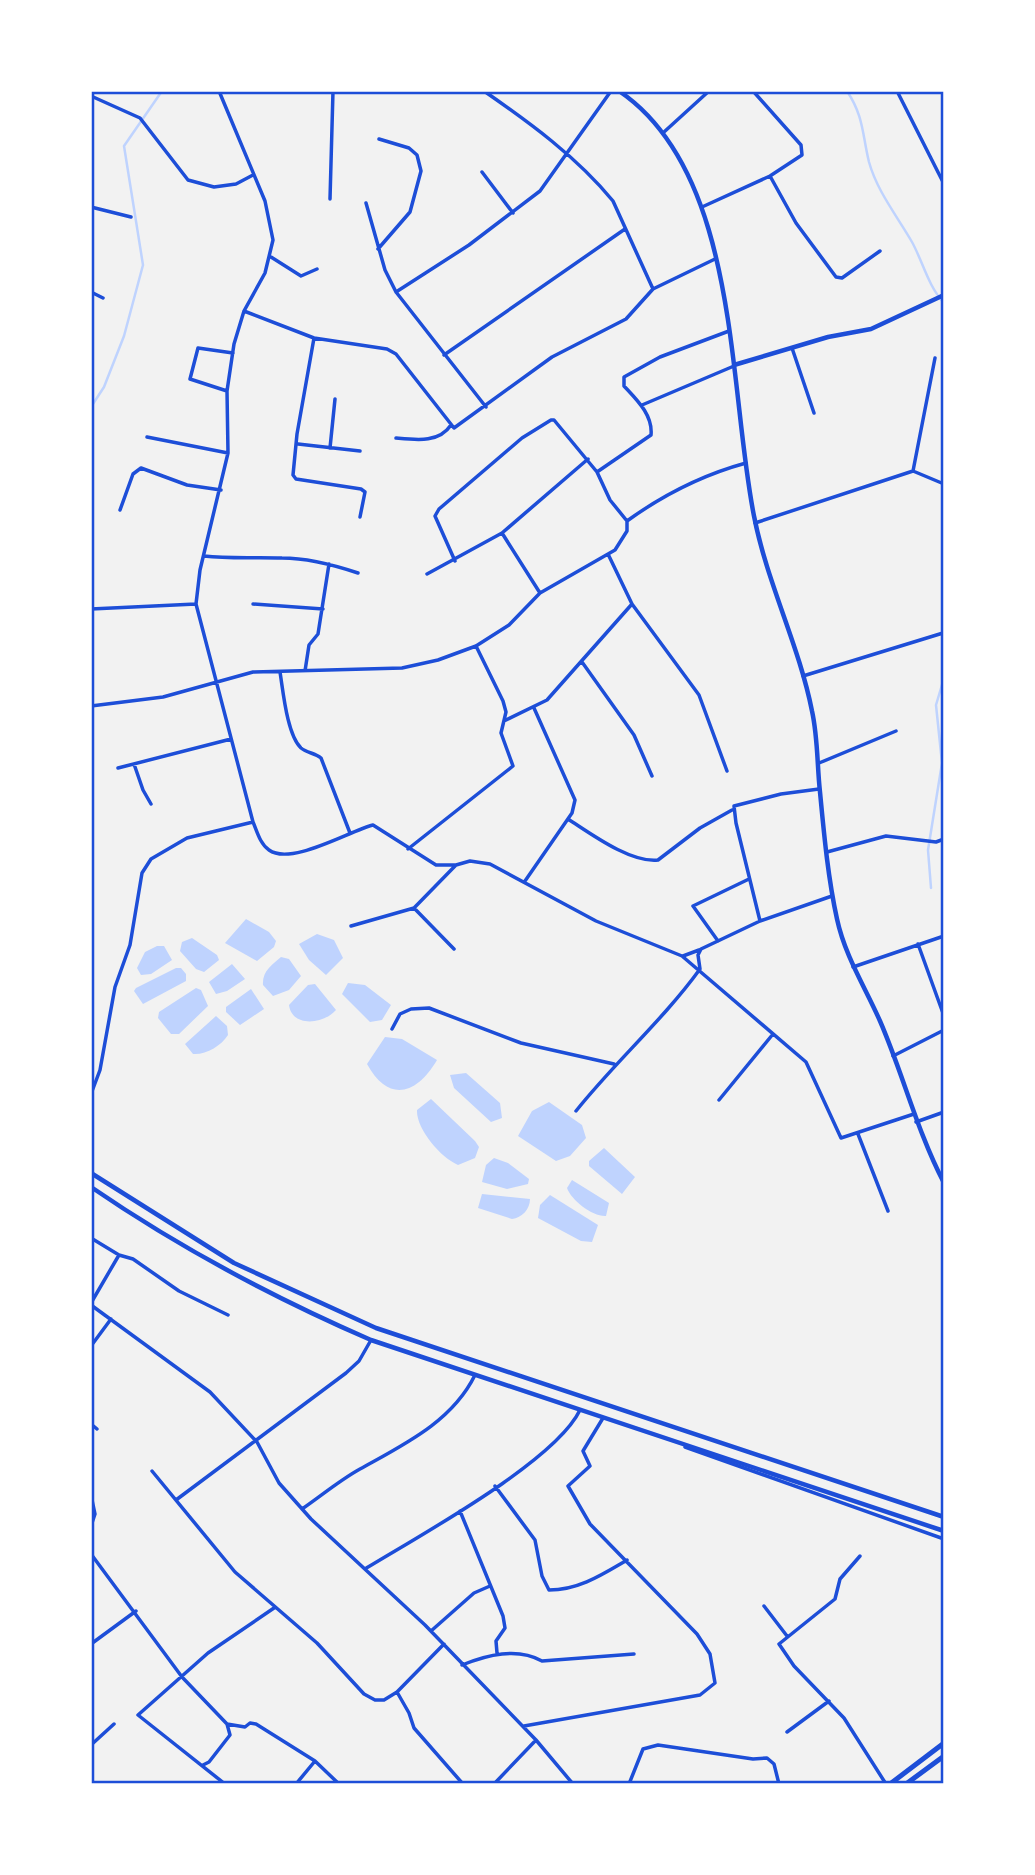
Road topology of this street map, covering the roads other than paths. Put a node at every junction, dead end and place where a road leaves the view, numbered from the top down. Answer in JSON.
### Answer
{"nodes":[{"id":1,"x":219,"y":91,"type":"edge"},
{"id":2,"x":333,"y":91,"type":"edge"},
{"id":3,"x":484,"y":91,"type":"edge"},
{"id":4,"x":611,"y":91,"type":"edge"},
{"id":5,"x":619,"y":91,"type":"edge"},
{"id":6,"x":709,"y":91,"type":"edge"},
{"id":7,"x":753,"y":91,"type":"edge"},
{"id":8,"x":897,"y":91,"type":"edge"},
{"id":9,"x":91,"y":96,"type":"edge"},
{"id":10,"x":664,"y":132,"type":"junction"},
{"id":11,"x":379,"y":139,"type":"dead end"},
{"id":12,"x":568,"y":154,"type":"junction"},
{"id":13,"x":482,"y":172,"type":"dead end"},
{"id":14,"x":253,"y":175,"type":"junction"},
{"id":15,"x":770,"y":176,"type":"junction"},
{"id":16,"x":944,"y":184,"type":"edge"},
{"id":17,"x":330,"y":199,"type":"dead end"},
{"id":18,"x":366,"y":203,"type":"dead end"},
{"id":19,"x":91,"y":207,"type":"edge"},
{"id":20,"x":702,"y":207,"type":"junction"},
{"id":21,"x":513,"y":214,"type":"junction"},
{"id":22,"x":131,"y":218,"type":"dead end"},
{"id":23,"x":625,"y":229,"type":"junction"},
{"id":24,"x":378,"y":249,"type":"junction"},
{"id":25,"x":880,"y":251,"type":"dead end"},
{"id":26,"x":271,"y":257,"type":"junction"},
{"id":27,"x":715,"y":259,"type":"junction"},
{"id":28,"x":317,"y":269,"type":"dead end"},
{"id":29,"x":653,"y":289,"type":"junction"},
{"id":30,"x":91,"y":292,"type":"edge"},
{"id":31,"x":396,"y":292,"type":"junction"},
{"id":32,"x":940,"y":296,"type":"edge"},
{"id":33,"x":103,"y":298,"type":"dead end"},
{"id":34,"x":244,"y":311,"type":"junction"},
{"id":35,"x":729,"y":331,"type":"junction"},
{"id":36,"x":314,"y":338,"type":"junction"},
{"id":37,"x":792,"y":348,"type":"junction"},
{"id":38,"x":233,"y":353,"type":"junction"},
{"id":39,"x":444,"y":355,"type":"junction"},
{"id":40,"x":935,"y":358,"type":"dead end"},
{"id":41,"x":734,"y":366,"type":"junction"},
{"id":42,"x":227,"y":391,"type":"junction"},
{"id":43,"x":335,"y":399,"type":"dead end"},
{"id":44,"x":642,"y":405,"type":"junction"},
{"id":45,"x":486,"y":407,"type":"junction"},
{"id":46,"x":814,"y":413,"type":"dead end"},
{"id":47,"x":452,"y":425,"type":"junction"},
{"id":48,"x":146,"y":437,"type":"dead end"},
{"id":49,"x":397,"y":438,"type":"dead end"},
{"id":50,"x":298,"y":444,"type":"junction"},
{"id":51,"x":330,"y":448,"type":"junction"},
{"id":52,"x":360,"y":452,"type":"dead end"},
{"id":53,"x":228,"y":453,"type":"junction"},
{"id":54,"x":588,"y":459,"type":"junction"},
{"id":55,"x":746,"y":463,"type":"junction"},
{"id":56,"x":913,"y":471,"type":"junction"},
{"id":57,"x":597,"y":472,"type":"junction"},
{"id":58,"x":944,"y":484,"type":"edge"},
{"id":59,"x":221,"y":490,"type":"junction"},
{"id":60,"x":120,"y":510,"type":"dead end"},
{"id":61,"x":360,"y":517,"type":"dead end"},
{"id":62,"x":626,"y":521,"type":"junction"},
{"id":63,"x":755,"y":523,"type":"junction"},
{"id":64,"x":502,"y":533,"type":"junction"},
{"id":65,"x":608,"y":554,"type":"junction"},
{"id":66,"x":204,"y":556,"type":"junction"},
{"id":67,"x":455,"y":561,"type":"junction"},
{"id":68,"x":329,"y":564,"type":"junction"},
{"id":69,"x":358,"y":573,"type":"dead end"},
{"id":70,"x":427,"y":574,"type":"dead end"},
{"id":71,"x":540,"y":593,"type":"junction"},
{"id":72,"x":196,"y":604,"type":"junction"},
{"id":73,"x":253,"y":604,"type":"dead end"},
{"id":74,"x":632,"y":604,"type":"junction"},
{"id":75,"x":91,"y":609,"type":"edge"},
{"id":76,"x":323,"y":609,"type":"junction"},
{"id":77,"x":943,"y":633,"type":"edge"},
{"id":78,"x":476,"y":646,"type":"junction"},
{"id":79,"x":582,"y":662,"type":"junction"},
{"id":80,"x":305,"y":671,"type":"junction"},
{"id":81,"x":280,"y":672,"type":"junction"},
{"id":82,"x":803,"y":676,"type":"junction"},
{"id":83,"x":216,"y":681,"type":"junction"},
{"id":84,"x":91,"y":706,"type":"edge"},
{"id":85,"x":534,"y":708,"type":"junction"},
{"id":86,"x":503,"y":721,"type":"junction"},
{"id":87,"x":896,"y":731,"type":"dead end"},
{"id":88,"x":231,"y":739,"type":"junction"},
{"id":89,"x":819,"y":763,"type":"junction"},
{"id":90,"x":134,"y":764,"type":"junction"},
{"id":91,"x":118,"y":768,"type":"dead end"},
{"id":92,"x":727,"y":771,"type":"dead end"},
{"id":93,"x":652,"y":776,"type":"dead end"},
{"id":94,"x":819,"y":789,"type":"junction"},
{"id":95,"x":151,"y":804,"type":"dead end"},
{"id":96,"x":733,"y":810,"type":"junction"},
{"id":97,"x":568,"y":819,"type":"junction"},
{"id":98,"x":253,"y":822,"type":"junction"},
{"id":99,"x":350,"y":833,"type":"junction"},
{"id":100,"x":944,"y":839,"type":"edge"},
{"id":101,"x":408,"y":849,"type":"junction"},
{"id":102,"x":827,"y":852,"type":"junction"},
{"id":103,"x":456,"y":865,"type":"junction"},
{"id":104,"x":749,"y":879,"type":"junction"},
{"id":105,"x":525,"y":881,"type":"junction"},
{"id":106,"x":832,"y":896,"type":"junction"},
{"id":107,"x":414,"y":908,"type":"junction"},
{"id":108,"x":760,"y":922,"type":"junction"},
{"id":109,"x":351,"y":926,"type":"dead end"},
{"id":110,"x":944,"y":936,"type":"edge"},
{"id":111,"x":718,"y":941,"type":"junction"},
{"id":112,"x":918,"y":944,"type":"junction"},
{"id":113,"x":454,"y":948,"type":"dead end"},
{"id":114,"x":701,"y":949,"type":"junction"},
{"id":115,"x":682,"y":956,"type":"junction"},
{"id":116,"x":853,"y":967,"type":"junction"},
{"id":117,"x":700,"y":969,"type":"junction"},
{"id":118,"x":944,"y":1016,"type":"edge"},
{"id":119,"x":392,"y":1029,"type":"dead end"},
{"id":120,"x":944,"y":1030,"type":"edge"},
{"id":121,"x":773,"y":1034,"type":"junction"},
{"id":122,"x":893,"y":1056,"type":"junction"},
{"id":123,"x":614,"y":1064,"type":"junction"},
{"id":124,"x":91,"y":1094,"type":"edge"},
{"id":125,"x":719,"y":1100,"type":"dead end"},
{"id":126,"x":576,"y":1111,"type":"dead end"},
{"id":127,"x":944,"y":1112,"type":"edge"},
{"id":128,"x":914,"y":1114,"type":"junction"},
{"id":129,"x":916,"y":1122,"type":"junction"},
{"id":130,"x":858,"y":1134,"type":"junction"},
{"id":131,"x":91,"y":1173,"type":"edge"},
{"id":132,"x":97,"y":1177,"type":"junction"},
{"id":133,"x":944,"y":1183,"type":"edge"},
{"id":134,"x":91,"y":1186,"type":"edge"},
{"id":135,"x":888,"y":1211,"type":"dead end"},
{"id":136,"x":91,"y":1238,"type":"edge"},
{"id":137,"x":119,"y":1255,"type":"junction"},
{"id":138,"x":91,"y":1304,"type":"edge"},
{"id":139,"x":228,"y":1315,"type":"dead end"},
{"id":140,"x":111,"y":1319,"type":"junction"},
{"id":141,"x":371,"y":1340,"type":"junction"},
{"id":142,"x":91,"y":1346,"type":"edge"},
{"id":143,"x":475,"y":1375,"type":"junction"},
{"id":144,"x":580,"y":1410,"type":"junction"},
{"id":145,"x":603,"y":1418,"type":"junction"},
{"id":146,"x":91,"y":1424,"type":"edge"},
{"id":147,"x":97,"y":1429,"type":"dead end"},
{"id":148,"x":257,"y":1442,"type":"junction"},
{"id":149,"x":685,"y":1447,"type":"junction"},
{"id":150,"x":152,"y":1471,"type":"dead end"},
{"id":151,"x":801,"y":1471,"type":"junction"},
{"id":152,"x":798,"y":1482,"type":"junction"},
{"id":153,"x":495,"y":1486,"type":"junction"},
{"id":154,"x":91,"y":1495,"type":"edge"},
{"id":155,"x":176,"y":1500,"type":"junction"},
{"id":156,"x":302,"y":1509,"type":"junction"},
{"id":157,"x":460,"y":1511,"type":"junction"},
{"id":158,"x":944,"y":1517,"type":"edge"},
{"id":159,"x":91,"y":1527,"type":"edge"},
{"id":160,"x":944,"y":1531,"type":"edge"},
{"id":161,"x":944,"y":1539,"type":"edge"},
{"id":162,"x":91,"y":1554,"type":"edge"},
{"id":163,"x":860,"y":1556,"type":"dead end"},
{"id":164,"x":628,"y":1560,"type":"junction"},
{"id":165,"x":365,"y":1569,"type":"junction"},
{"id":166,"x":490,"y":1586,"type":"junction"},
{"id":167,"x":764,"y":1606,"type":"dead end"},
{"id":168,"x":274,"y":1607,"type":"junction"},
{"id":169,"x":136,"y":1611,"type":"junction"},
{"id":170,"x":431,"y":1631,"type":"junction"},
{"id":171,"x":787,"y":1636,"type":"junction"},
{"id":172,"x":91,"y":1644,"type":"edge"},
{"id":173,"x":444,"y":1644,"type":"junction"},
{"id":174,"x":497,"y":1653,"type":"junction"},
{"id":175,"x":634,"y":1654,"type":"dead end"},
{"id":176,"x":463,"y":1665,"type":"junction"},
{"id":177,"x":182,"y":1677,"type":"junction"},
{"id":178,"x":397,"y":1692,"type":"junction"},
{"id":179,"x":829,"y":1701,"type":"junction"},
{"id":180,"x":114,"y":1724,"type":"dead end"},
{"id":181,"x":227,"y":1724,"type":"junction"},
{"id":182,"x":523,"y":1726,"type":"junction"},
{"id":183,"x":787,"y":1732,"type":"dead end"},
{"id":184,"x":536,"y":1740,"type":"junction"},
{"id":185,"x":944,"y":1743,"type":"edge"},
{"id":186,"x":91,"y":1745,"type":"edge"},
{"id":187,"x":944,"y":1756,"type":"edge"},
{"id":188,"x":315,"y":1761,"type":"junction"},
{"id":189,"x":203,"y":1765,"type":"junction"},
{"id":190,"x":225,"y":1784,"type":"edge"},
{"id":191,"x":296,"y":1784,"type":"edge"},
{"id":192,"x":339,"y":1784,"type":"edge"},
{"id":193,"x":463,"y":1784,"type":"edge"},
{"id":194,"x":494,"y":1784,"type":"edge"},
{"id":195,"x":573,"y":1784,"type":"edge"},
{"id":196,"x":629,"y":1784,"type":"edge"},
{"id":197,"x":779,"y":1784,"type":"edge"},
{"id":198,"x":888,"y":1784,"type":"edge"},
{"id":199,"x":906,"y":1784,"type":"edge"}],
"edges":[{"from":1,"to":14,"type":"street"},
{"from":2,"to":17,"type":"street"},
{"from":3,"to":12,"type":"street"},
{"from":4,"to":12,"type":"street"},
{"from":5,"to":10,"type":"main road"},
{"from":6,"to":10,"type":"street"},
{"from":7,"to":15,"type":"street"},
{"from":8,"to":16,"type":"street"},
{"from":9,"to":14,"type":"street"},
{"from":10,"to":20,"type":"main road"},
{"from":11,"to":24,"type":"street"},
{"from":12,"to":21,"type":"street"},
{"from":12,"to":23,"type":"street"},
{"from":13,"to":21,"type":"street"},
{"from":14,"to":26,"type":"street"},
{"from":15,"to":20,"type":"street"},
{"from":15,"to":25,"type":"street"},
{"from":18,"to":24,"type":"street"},
{"from":19,"to":22,"type":"street"},
{"from":20,"to":27,"type":"main road"},
{"from":21,"to":31,"type":"street"},
{"from":23,"to":29,"type":"street"},
{"from":23,"to":39,"type":"street"},
{"from":24,"to":31,"type":"street"},
{"from":26,"to":28,"type":"street"},
{"from":26,"to":34,"type":"street"},
{"from":27,"to":29,"type":"street"},
{"from":27,"to":35,"type":"main road"},
{"from":29,"to":45,"type":"street"},
{"from":30,"to":33,"type":"street"},
{"from":31,"to":39,"type":"street"},
{"from":32,"to":37,"type":"main road"},
{"from":34,"to":36,"type":"street"},
{"from":34,"to":38,"type":"street"},
{"from":35,"to":41,"type":"main road"},
{"from":35,"to":44,"type":"street"},
{"from":36,"to":47,"type":"street"},
{"from":36,"to":50,"type":"street"},
{"from":37,"to":41,"type":"main road"},
{"from":37,"to":46,"type":"street"},
{"from":38,"to":42,"type":"street"},
{"from":38,"to":42,"type":"street"},
{"from":39,"to":45,"type":"street"},
{"from":40,"to":56,"type":"street"},
{"from":41,"to":44,"type":"street"},
{"from":41,"to":55,"type":"main road"},
{"from":42,"to":53,"type":"street"},
{"from":43,"to":51,"type":"street"},
{"from":44,"to":57,"type":"street"},
{"from":45,"to":47,"type":"street"},
{"from":47,"to":49,"type":"street"},
{"from":48,"to":53,"type":"street"},
{"from":50,"to":51,"type":"street"},
{"from":50,"to":61,"type":"street"},
{"from":51,"to":52,"type":"street"},
{"from":53,"to":59,"type":"street"},
{"from":54,"to":57,"type":"street"},
{"from":54,"to":64,"type":"street"},
{"from":54,"to":67,"type":"street"},
{"from":55,"to":62,"type":"street"},
{"from":55,"to":63,"type":"main road"},
{"from":56,"to":58,"type":"street"},
{"from":56,"to":63,"type":"street"},
{"from":57,"to":62,"type":"street"},
{"from":59,"to":60,"type":"street"},
{"from":59,"to":66,"type":"street"},
{"from":62,"to":65,"type":"street"},
{"from":63,"to":82,"type":"main road"},
{"from":64,"to":67,"type":"street"},
{"from":64,"to":71,"type":"street"},
{"from":65,"to":71,"type":"street"},
{"from":65,"to":74,"type":"street"},
{"from":66,"to":68,"type":"street"},
{"from":66,"to":72,"type":"street"},
{"from":67,"to":70,"type":"street"},
{"from":68,"to":69,"type":"street"},
{"from":68,"to":76,"type":"street"},
{"from":71,"to":78,"type":"street"},
{"from":72,"to":75,"type":"street"},
{"from":72,"to":83,"type":"street"},
{"from":73,"to":76,"type":"street"},
{"from":74,"to":79,"type":"street"},
{"from":74,"to":92,"type":"street"},
{"from":76,"to":80,"type":"street"},
{"from":77,"to":82,"type":"street"},
{"from":78,"to":80,"type":"street"},
{"from":78,"to":86,"type":"street"},
{"from":79,"to":85,"type":"street"},
{"from":79,"to":93,"type":"street"},
{"from":80,"to":81,"type":"street"},
{"from":81,"to":83,"type":"street"},
{"from":81,"to":99,"type":"street"},
{"from":82,"to":89,"type":"main road"},
{"from":83,"to":84,"type":"street"},
{"from":83,"to":88,"type":"street"},
{"from":85,"to":86,"type":"street"},
{"from":85,"to":97,"type":"street"},
{"from":86,"to":101,"type":"street"},
{"from":87,"to":89,"type":"street"},
{"from":88,"to":90,"type":"street"},
{"from":88,"to":98,"type":"street"},
{"from":89,"to":94,"type":"main road"},
{"from":90,"to":91,"type":"street"},
{"from":90,"to":95,"type":"street"},
{"from":94,"to":96,"type":"street"},
{"from":94,"to":102,"type":"main road"},
{"from":96,"to":97,"type":"street"},
{"from":96,"to":104,"type":"street"},
{"from":97,"to":105,"type":"street"},
{"from":98,"to":99,"type":"street"},
{"from":98,"to":124,"type":"street"},
{"from":99,"to":101,"type":"street"},
{"from":100,"to":102,"type":"street"},
{"from":101,"to":103,"type":"street"},
{"from":102,"to":106,"type":"main road"},
{"from":103,"to":105,"type":"street"},
{"from":103,"to":107,"type":"street"},
{"from":104,"to":108,"type":"street"},
{"from":104,"to":111,"type":"street"},
{"from":105,"to":115,"type":"street"},
{"from":106,"to":108,"type":"street"},
{"from":106,"to":116,"type":"main road"},
{"from":107,"to":109,"type":"street"},
{"from":107,"to":113,"type":"street"},
{"from":108,"to":111,"type":"street"},
{"from":110,"to":112,"type":"street"},
{"from":111,"to":114,"type":"street"},
{"from":112,"to":116,"type":"street"},
{"from":112,"to":118,"type":"street"},
{"from":114,"to":115,"type":"street"},
{"from":114,"to":117,"type":"street"},
{"from":115,"to":117,"type":"street"},
{"from":116,"to":122,"type":"main road"},
{"from":117,"to":121,"type":"street"},
{"from":117,"to":123,"type":"street"},
{"from":119,"to":123,"type":"street"},
{"from":120,"to":122,"type":"street"},
{"from":121,"to":125,"type":"street"},
{"from":121,"to":130,"type":"street"},
{"from":122,"to":128,"type":"main road"},
{"from":123,"to":126,"type":"street"},
{"from":127,"to":129,"type":"street"},
{"from":128,"to":129,"type":"main road"},
{"from":128,"to":130,"type":"street"},
{"from":129,"to":133,"type":"main road"},
{"from":130,"to":135,"type":"street"},
{"from":131,"to":132,"type":"main road"},
{"from":132,"to":134,"type":"main road"},
{"from":132,"to":151,"type":"main road"},
{"from":134,"to":141,"type":"main road"},
{"from":136,"to":137,"type":"street"},
{"from":137,"to":138,"type":"street"},
{"from":137,"to":139,"type":"street"},
{"from":138,"to":140,"type":"street"},
{"from":140,"to":142,"type":"street"},
{"from":140,"to":148,"type":"street"},
{"from":141,"to":143,"type":"main road"},
{"from":141,"to":148,"type":"street"},
{"from":143,"to":144,"type":"main road"},
{"from":143,"to":156,"type":"street"},
{"from":144,"to":145,"type":"main road"},
{"from":144,"to":153,"type":"street"},
{"from":145,"to":149,"type":"main road"},
{"from":145,"to":164,"type":"street"},
{"from":146,"to":147,"type":"street"},
{"from":148,"to":155,"type":"street"},
{"from":148,"to":156,"type":"street"},
{"from":149,"to":152,"type":"main road"},
{"from":149,"to":161,"type":"street"},
{"from":150,"to":155,"type":"street"},
{"from":151,"to":152,"type":"main road"},
{"from":151,"to":158,"type":"main road"},
{"from":152,"to":160,"type":"main road"},
{"from":153,"to":157,"type":"street"},
{"from":153,"to":164,"type":"street"},
{"from":154,"to":159,"type":"street"},
{"from":155,"to":168,"type":"street"},
{"from":156,"to":165,"type":"street"},
{"from":157,"to":165,"type":"street"},
{"from":157,"to":166,"type":"street"},
{"from":162,"to":169,"type":"street"},
{"from":163,"to":171,"type":"street"},
{"from":164,"to":182,"type":"street"},
{"from":165,"to":170,"type":"street"},
{"from":166,"to":170,"type":"street"},
{"from":166,"to":174,"type":"street"},
{"from":167,"to":171,"type":"street"},
{"from":168,"to":177,"type":"street"},
{"from":168,"to":178,"type":"street"},
{"from":169,"to":172,"type":"street"},
{"from":169,"to":177,"type":"street"},
{"from":170,"to":173,"type":"street"},
{"from":171,"to":179,"type":"street"},
{"from":173,"to":176,"type":"street"},
{"from":173,"to":178,"type":"street"},
{"from":174,"to":175,"type":"street"},
{"from":174,"to":176,"type":"street"},
{"from":176,"to":182,"type":"street"},
{"from":177,"to":181,"type":"street"},
{"from":177,"to":189,"type":"street"},
{"from":178,"to":193,"type":"street"},
{"from":179,"to":183,"type":"street"},
{"from":179,"to":198,"type":"street"},
{"from":180,"to":186,"type":"street"},
{"from":181,"to":188,"type":"street"},
{"from":181,"to":189,"type":"street"},
{"from":182,"to":184,"type":"street"},
{"from":184,"to":194,"type":"street"},
{"from":184,"to":195,"type":"street"},
{"from":185,"to":198,"type":"main road"},
{"from":187,"to":199,"type":"main road"},
{"from":188,"to":191,"type":"street"},
{"from":188,"to":192,"type":"street"},
{"from":189,"to":190,"type":"street"},
{"from":196,"to":197,"type":"street"}]}
